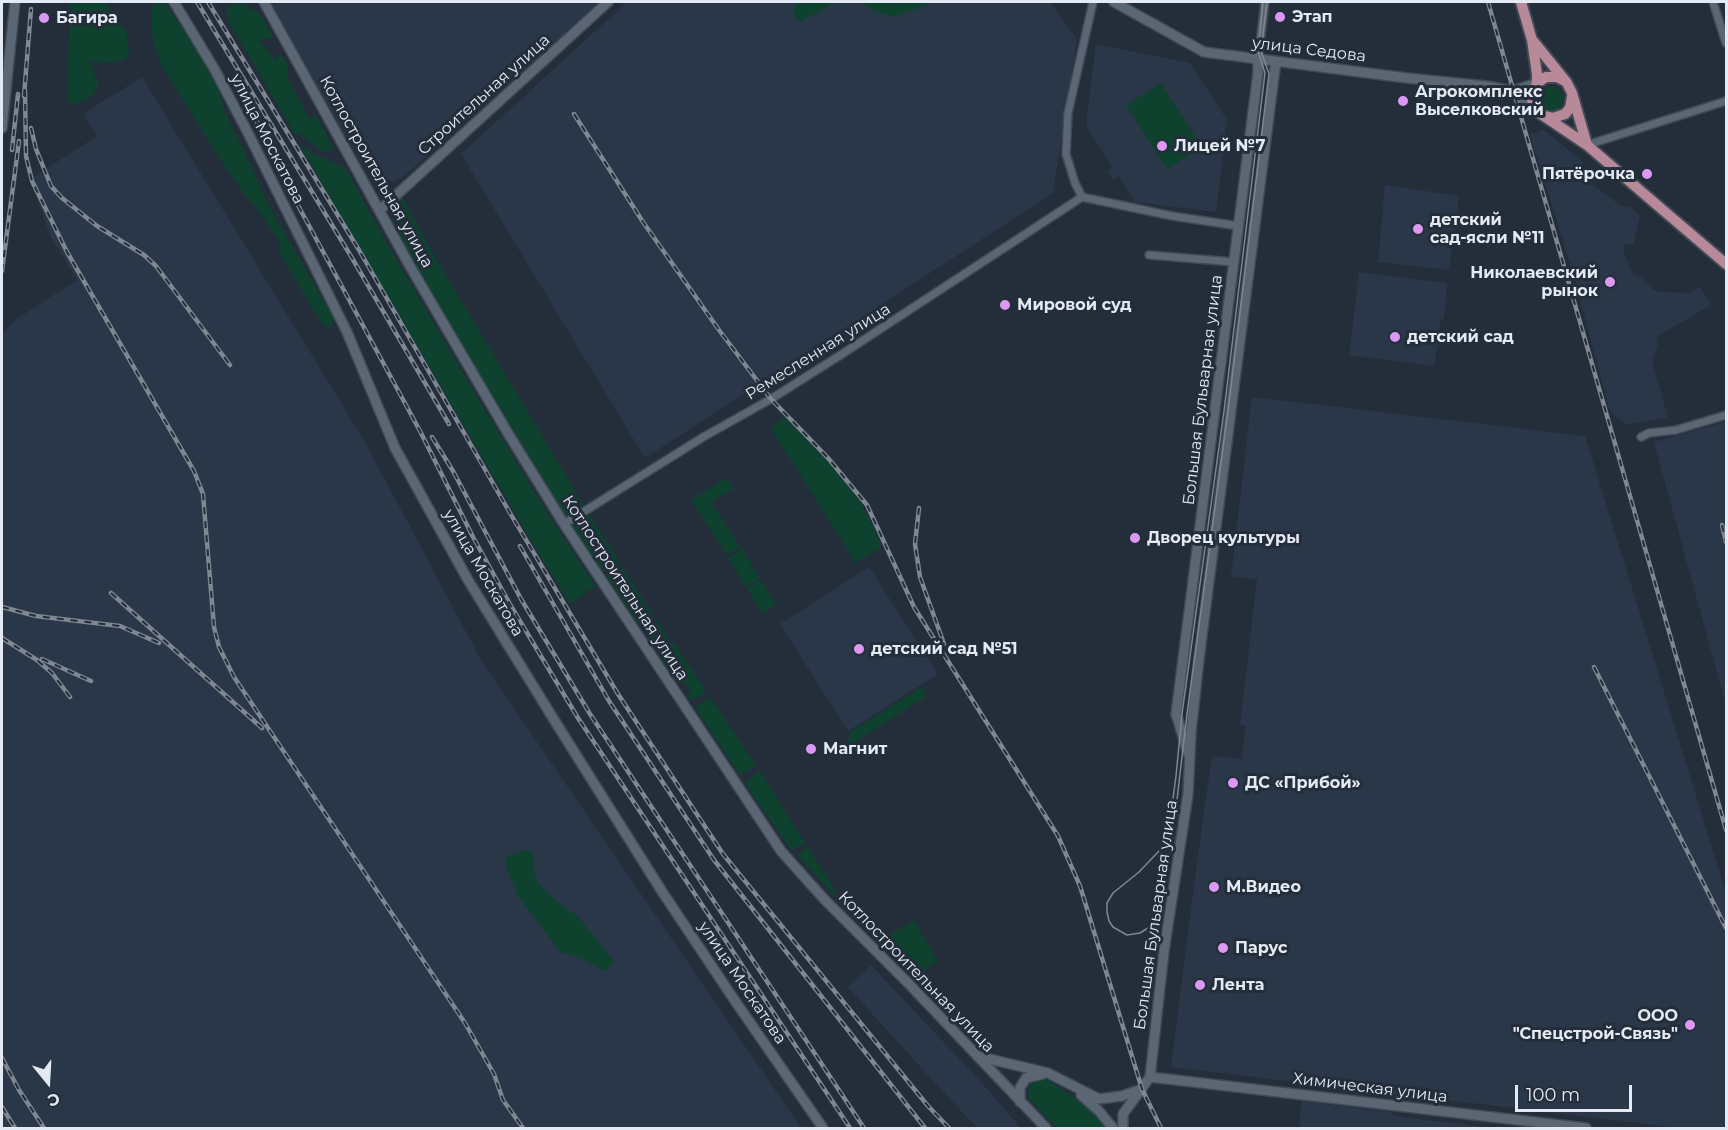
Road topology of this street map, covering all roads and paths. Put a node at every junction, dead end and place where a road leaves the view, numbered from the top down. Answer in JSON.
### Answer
{"nodes":[{"id":1,"x":15,"y":2,"type":"edge"},
{"id":2,"x":174,"y":2,"type":"edge"},
{"id":3,"x":264,"y":2,"type":"edge"},
{"id":4,"x":608,"y":2,"type":"edge"},
{"id":5,"x":1093,"y":2,"type":"edge"},
{"id":6,"x":1114,"y":2,"type":"edge"},
{"id":7,"x":1265,"y":2,"type":"edge"},
{"id":8,"x":1521,"y":2,"type":"edge"},
{"id":9,"x":1713,"y":2,"type":"edge"},
{"id":10,"x":1532,"y":40,"type":"junction"},
{"id":11,"x":1726,"y":43,"type":"edge"},
{"id":12,"x":1258,"y":59,"type":"junction"},
{"id":13,"x":1275,"y":61,"type":"junction"},
{"id":14,"x":1537,"y":83,"type":"junction"},
{"id":15,"x":1570,"y":88,"type":"junction"},
{"id":16,"x":1513,"y":91,"type":"junction"},
{"id":17,"x":1726,"y":101,"type":"edge"},
{"id":18,"x":1538,"y":112,"type":"junction"},
{"id":19,"x":2,"y":128,"type":"edge"},
{"id":20,"x":1587,"y":145,"type":"junction"},
{"id":21,"x":1082,"y":197,"type":"junction"},
{"id":22,"x":380,"y":210,"type":"junction"},
{"id":23,"x":1239,"y":226,"type":"junction"},
{"id":24,"x":1149,"y":255,"type":"dead end"},
{"id":25,"x":1234,"y":262,"type":"junction"},
{"id":26,"x":1726,"y":264,"type":"edge"},
{"id":27,"x":1726,"y":415,"type":"edge"},
{"id":28,"x":1641,"y":437,"type":"dead end"},
{"id":29,"x":564,"y":524,"type":"junction"},
{"id":30,"x":1191,"y":758,"type":"junction"},
{"id":31,"x":977,"y":1056,"type":"junction"},
{"id":32,"x":1048,"y":1073,"type":"junction"},
{"id":33,"x":1150,"y":1077,"type":"junction"},
{"id":34,"x":1070,"y":1085,"type":"junction"},
{"id":35,"x":1142,"y":1089,"type":"junction"},
{"id":36,"x":1020,"y":1102,"type":"junction"},
{"id":37,"x":823,"y":1128,"type":"edge"},
{"id":38,"x":1046,"y":1128,"type":"edge"},
{"id":39,"x":1113,"y":1128,"type":"edge"},
{"id":40,"x":1124,"y":1128,"type":"edge"},
{"id":41,"x":1586,"y":1128,"type":"edge"}],
"edges":[{"from":1,"to":19,"type":"main road"},
{"from":2,"to":37,"type":"main road","name":"улица Москатова"},
{"from":3,"to":22,"type":"main road","name":"Котлостроительная улица"},
{"from":4,"to":22,"type":"main road","name":"Строительная улица"},
{"from":5,"to":21,"type":"street"},
{"from":6,"to":12,"type":"main road","name":"улица Седова"},
{"from":7,"to":12,"type":"street"},
{"from":8,"to":10,"type":"main road"},
{"from":9,"to":11,"type":"street"},
{"from":10,"to":14,"type":"main road"},
{"from":10,"to":15,"type":"main road"},
{"from":12,"to":13,"type":"main road","name":"улица Седова"},
{"from":12,"to":23,"type":"main road","name":"Большая Бульварная улица"},
{"from":13,"to":16,"type":"main road","name":"улица Седова"},
{"from":13,"to":30,"type":"main road","name":"Большая Бульварная улица"},
{"from":14,"to":15,"type":"main road"},
{"from":14,"to":16,"type":"main road","name":"улица Седова"},
{"from":14,"to":18,"type":"main road"},
{"from":15,"to":18,"type":"main road"},
{"from":15,"to":20,"type":"main road"},
{"from":16,"to":18,"type":"main road"},
{"from":17,"to":20,"type":"street"},
{"from":18,"to":20,"type":"main road"},
{"from":20,"to":26,"type":"main road"},
{"from":21,"to":23,"type":"street"},
{"from":21,"to":29,"type":"street","name":"Ремесленная улица"},
{"from":22,"to":29,"type":"main road","name":"Котлостроительная улица"},
{"from":23,"to":25,"type":"main road","name":"Большая Бульварная улица"},
{"from":24,"to":25,"type":"street"},
{"from":25,"to":30,"type":"main road","name":"Большая Бульварная улица"},
{"from":27,"to":28,"type":"street"},
{"from":29,"to":31,"type":"main road","name":"Котлостроительная улица"},
{"from":30,"to":33,"type":"main road","name":"Большая Бульварная улица"},
{"from":31,"to":32,"type":"main road"},
{"from":31,"to":36,"type":"main road","name":"Котлостроительная улица"},
{"from":32,"to":34,"type":"main road"},
{"from":32,"to":36,"type":"main road"},
{"from":33,"to":35,"type":"main road"},
{"from":33,"to":41,"type":"main road","name":"Химическая улица"},
{"from":34,"to":35,"type":"main road"},
{"from":34,"to":39,"type":"main road"},
{"from":35,"to":40,"type":"main road"},
{"from":36,"to":38,"type":"main road","name":"Котлостроительная улица"}]}
